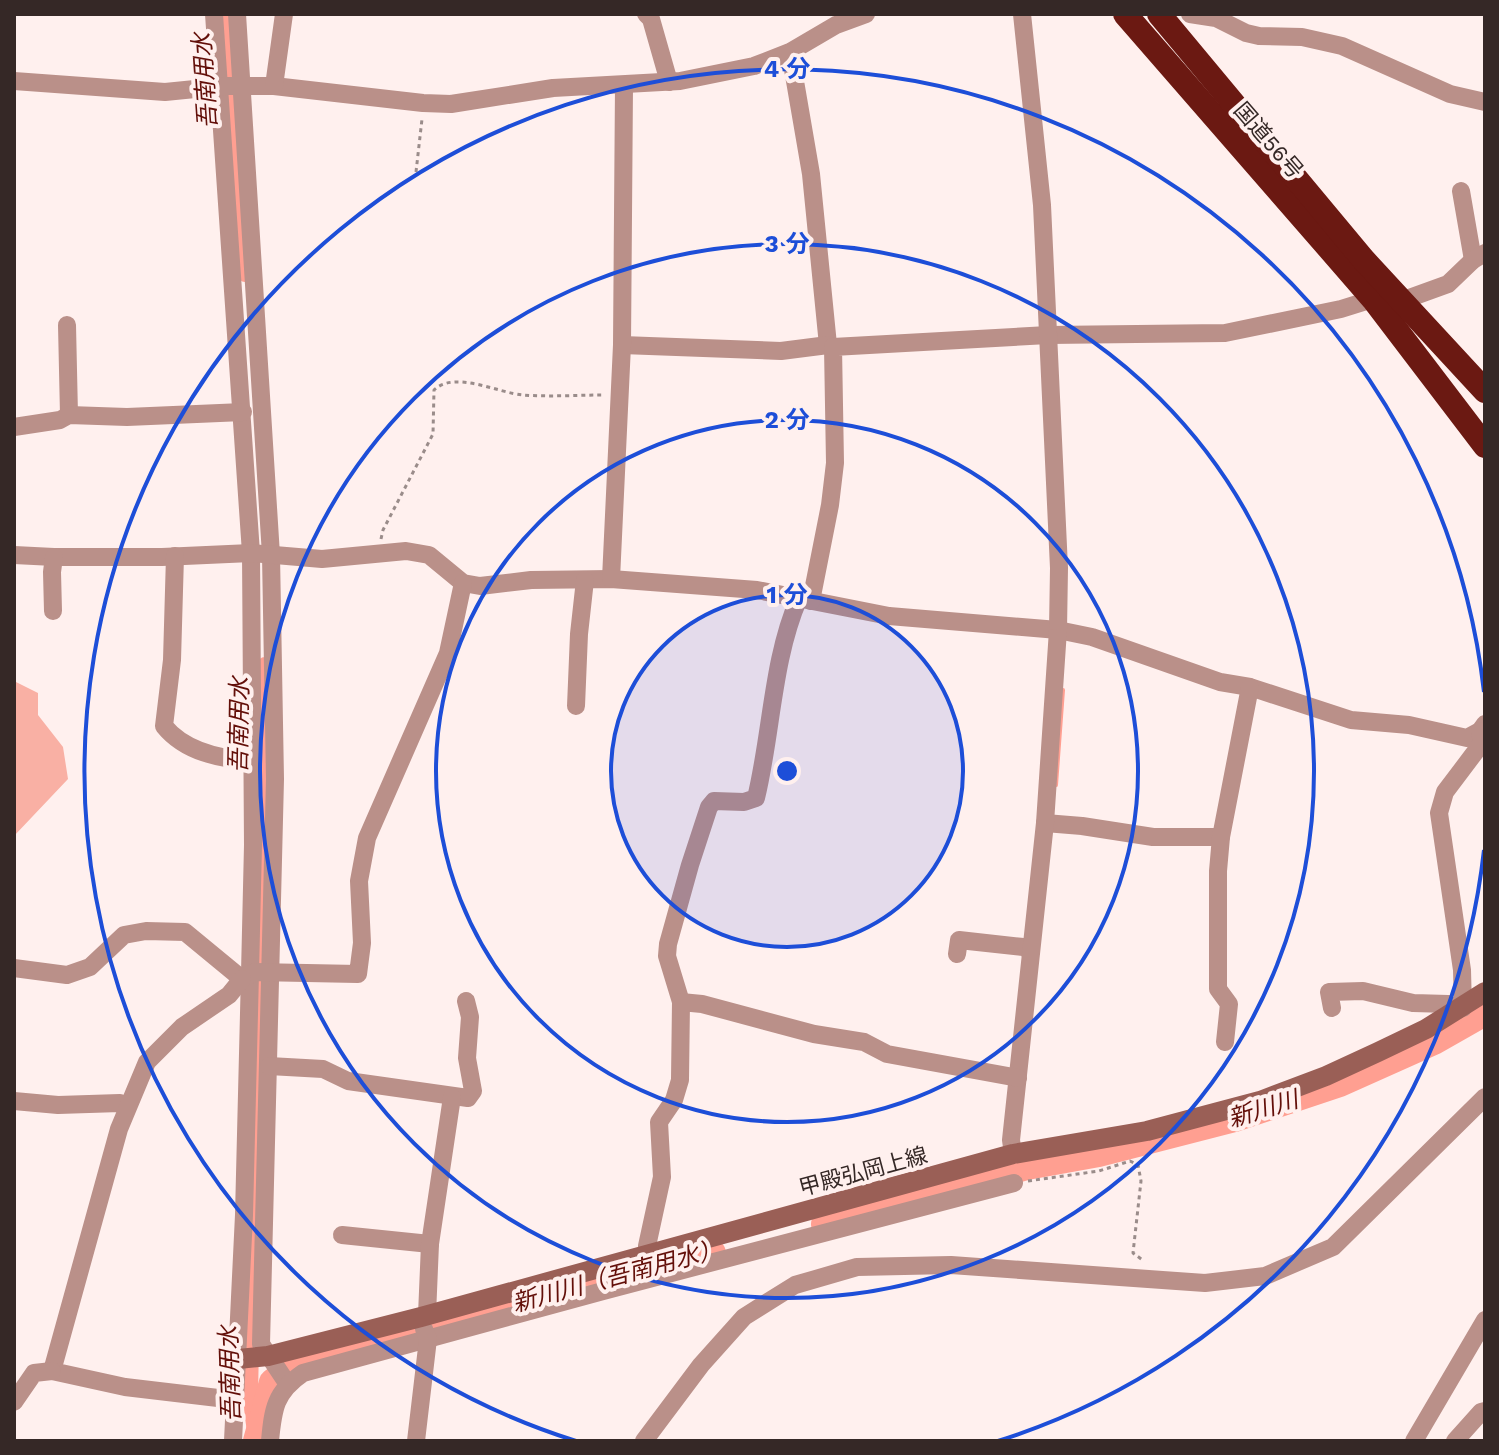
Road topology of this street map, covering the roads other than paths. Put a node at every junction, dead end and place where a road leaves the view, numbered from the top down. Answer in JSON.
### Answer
{"nodes":[{"id":1,"x":214,"y":14,"type":"edge"},
{"id":2,"x":237,"y":14,"type":"edge"},
{"id":3,"x":284,"y":14,"type":"edge"},
{"id":4,"x":646,"y":14,"type":"edge"},
{"id":5,"x":866,"y":14,"type":"edge"},
{"id":6,"x":1022,"y":14,"type":"edge"},
{"id":7,"x":1125,"y":14,"type":"edge"},
{"id":8,"x":1176,"y":16,"type":"edge"},
{"id":9,"x":790,"y":52,"type":"junction"},
{"id":10,"x":14,"y":81,"type":"edge"},
{"id":11,"x":669,"y":82,"type":"junction"},
{"id":12,"x":274,"y":86,"type":"junction"},
{"id":13,"x":624,"y":86,"type":"junction"},
{"id":14,"x":230,"y":87,"type":"junction"},
{"id":15,"x":1485,"y":102,"type":"edge"},
{"id":16,"x":1461,"y":191,"type":"dead end"},
{"id":17,"x":1479,"y":256,"type":"edge"},
{"id":18,"x":1373,"y":299,"type":"junction"},
{"id":19,"x":1401,"y":301,"type":"junction"},
{"id":20,"x":67,"y":325,"type":"dead end"},
{"id":21,"x":1048,"y":335,"type":"junction"},
{"id":22,"x":622,"y":345,"type":"junction"},
{"id":23,"x":831,"y":346,"type":"junction"},
{"id":24,"x":1485,"y":391,"type":"edge"},
{"id":25,"x":243,"y":412,"type":"junction"},
{"id":26,"x":69,"y":415,"type":"junction"},
{"id":27,"x":14,"y":427,"type":"edge"},
{"id":28,"x":1485,"y":446,"type":"edge"},
{"id":29,"x":261,"y":554,"type":"junction"},
{"id":30,"x":14,"y":555,"type":"edge"},
{"id":31,"x":175,"y":556,"type":"junction"},
{"id":32,"x":54,"y":557,"type":"junction"},
{"id":33,"x":611,"y":579,"type":"junction"},
{"id":34,"x":585,"y":580,"type":"junction"},
{"id":35,"x":463,"y":583,"type":"junction"},
{"id":36,"x":805,"y":600,"type":"junction"},
{"id":37,"x":53,"y":611,"type":"dead end"},
{"id":38,"x":1058,"y":630,"type":"junction"},
{"id":39,"x":1250,"y":687,"type":"junction"},
{"id":40,"x":576,"y":706,"type":"dead end"},
{"id":41,"x":1483,"y":728,"type":"edge"},
{"id":42,"x":252,"y":761,"type":"junction"},
{"id":43,"x":1045,"y":823,"type":"junction"},
{"id":44,"x":1221,"y":837,"type":"junction"},
{"id":45,"x":1031,"y":951,"type":"junction"},
{"id":46,"x":957,"y":954,"type":"dead end"},
{"id":47,"x":14,"y":968,"type":"edge"},
{"id":48,"x":257,"y":973,"type":"junction"},
{"id":49,"x":1485,"y":992,"type":"edge"},
{"id":50,"x":466,"y":1001,"type":"dead end"},
{"id":51,"x":681,"y":1002,"type":"junction"},
{"id":52,"x":1332,"y":1008,"type":"dead end"},
{"id":53,"x":1460,"y":1009,"type":"junction"},
{"id":54,"x":1225,"y":1042,"type":"dead end"},
{"id":55,"x":269,"y":1066,"type":"junction"},
{"id":56,"x":1018,"y":1078,"type":"junction"},
{"id":57,"x":452,"y":1097,"type":"junction"},
{"id":58,"x":1485,"y":1097,"type":"edge"},
{"id":59,"x":14,"y":1101,"type":"edge"},
{"id":60,"x":127,"y":1106,"type":"junction"},
{"id":61,"x":1011,"y":1167,"type":"junction"},
{"id":62,"x":342,"y":1235,"type":"dead end"},
{"id":63,"x":430,"y":1244,"type":"junction"},
{"id":64,"x":648,"y":1254,"type":"junction"},
{"id":65,"x":1485,"y":1320,"type":"edge"},
{"id":66,"x":425,"y":1326,"type":"junction"},
{"id":67,"x":265,"y":1366,"type":"junction"},
{"id":68,"x":52,"y":1371,"type":"junction"},
{"id":69,"x":235,"y":1400,"type":"junction"},
{"id":70,"x":14,"y":1402,"type":"edge"},
{"id":71,"x":1485,"y":1411,"type":"edge"},
{"id":72,"x":233,"y":1441,"type":"edge"},
{"id":73,"x":270,"y":1441,"type":"edge"},
{"id":74,"x":416,"y":1441,"type":"edge"},
{"id":75,"x":644,"y":1441,"type":"edge"},
{"id":76,"x":1414,"y":1441,"type":"edge"},
{"id":77,"x":1455,"y":1441,"type":"edge"}],
"edges":[{"from":1,"to":14,"type":"street"},
{"from":2,"to":14,"type":"street"},
{"from":3,"to":12,"type":"street"},
{"from":4,"to":11,"type":"street"},
{"from":5,"to":9,"type":"street"},
{"from":6,"to":21,"type":"street"},
{"from":7,"to":18,"type":"highway","name":"国道56号"},
{"from":8,"to":15,"type":"street"},
{"from":8,"to":19,"type":"highway","name":"国道56号"},
{"from":9,"to":11,"type":"street"},
{"from":9,"to":23,"type":"street"},
{"from":10,"to":14,"type":"street"},
{"from":11,"to":13,"type":"street"},
{"from":12,"to":13,"type":"street"},
{"from":12,"to":14,"type":"street"},
{"from":13,"to":22,"type":"street"},
{"from":14,"to":25,"type":"street"},
{"from":14,"to":29,"type":"street"},
{"from":16,"to":17,"type":"street"},
{"from":17,"to":19,"type":"street"},
{"from":18,"to":19,"type":"street"},
{"from":18,"to":21,"type":"street"},
{"from":18,"to":28,"type":"highway","name":"国道56号"},
{"from":19,"to":24,"type":"highway","name":"国道56号"},
{"from":20,"to":26,"type":"street"},
{"from":21,"to":23,"type":"street"},
{"from":21,"to":38,"type":"street"},
{"from":22,"to":23,"type":"street"},
{"from":22,"to":33,"type":"street"},
{"from":23,"to":36,"type":"street"},
{"from":25,"to":26,"type":"street"},
{"from":25,"to":29,"type":"street"},
{"from":26,"to":27,"type":"street"},
{"from":29,"to":31,"type":"street"},
{"from":29,"to":35,"type":"street"},
{"from":29,"to":42,"type":"street"},
{"from":29,"to":48,"type":"street"},
{"from":30,"to":32,"type":"street"},
{"from":31,"to":32,"type":"street"},
{"from":31,"to":42,"type":"street"},
{"from":32,"to":37,"type":"street"},
{"from":33,"to":34,"type":"street"},
{"from":33,"to":36,"type":"street"},
{"from":34,"to":35,"type":"street"},
{"from":34,"to":40,"type":"street"},
{"from":35,"to":48,"type":"street"},
{"from":36,"to":38,"type":"street"},
{"from":36,"to":51,"type":"street"},
{"from":38,"to":39,"type":"street"},
{"from":38,"to":43,"type":"street"},
{"from":39,"to":41,"type":"street"},
{"from":39,"to":44,"type":"street"},
{"from":41,"to":53,"type":"street"},
{"from":42,"to":48,"type":"street"},
{"from":43,"to":44,"type":"street"},
{"from":43,"to":45,"type":"street"},
{"from":44,"to":54,"type":"street"},
{"from":45,"to":46,"type":"street"},
{"from":45,"to":56,"type":"street"},
{"from":47,"to":48,"type":"street"},
{"from":48,"to":55,"type":"street"},
{"from":48,"to":60,"type":"street"},
{"from":48,"to":67,"type":"street"},
{"from":49,"to":53,"type":"main road","name":"甲殿弘岡上線"},
{"from":50,"to":57,"type":"street"},
{"from":51,"to":56,"type":"street"},
{"from":51,"to":64,"type":"street"},
{"from":52,"to":53,"type":"street"},
{"from":53,"to":61,"type":"main road","name":"甲殿弘岡上線"},
{"from":55,"to":57,"type":"street"},
{"from":55,"to":67,"type":"street"},
{"from":56,"to":61,"type":"street"},
{"from":57,"to":63,"type":"street"},
{"from":58,"to":75,"type":"street"},
{"from":59,"to":60,"type":"street"},
{"from":60,"to":68,"type":"street"},
{"from":61,"to":64,"type":"main road","name":"甲殿弘岡上線"},
{"from":61,"to":66,"type":"street"},
{"from":62,"to":63,"type":"street"},
{"from":63,"to":66,"type":"street"},
{"from":64,"to":66,"type":"main road","name":"甲殿弘岡上線"},
{"from":65,"to":76,"type":"street"},
{"from":66,"to":67,"type":"main road","name":"甲殿弘岡上線"},
{"from":66,"to":67,"type":"street"},
{"from":66,"to":74,"type":"street"},
{"from":67,"to":69,"type":"street"},
{"from":67,"to":73,"type":"street"},
{"from":68,"to":69,"type":"street"},
{"from":68,"to":70,"type":"street"},
{"from":69,"to":72,"type":"street"},
{"from":71,"to":77,"type":"street"}]}
